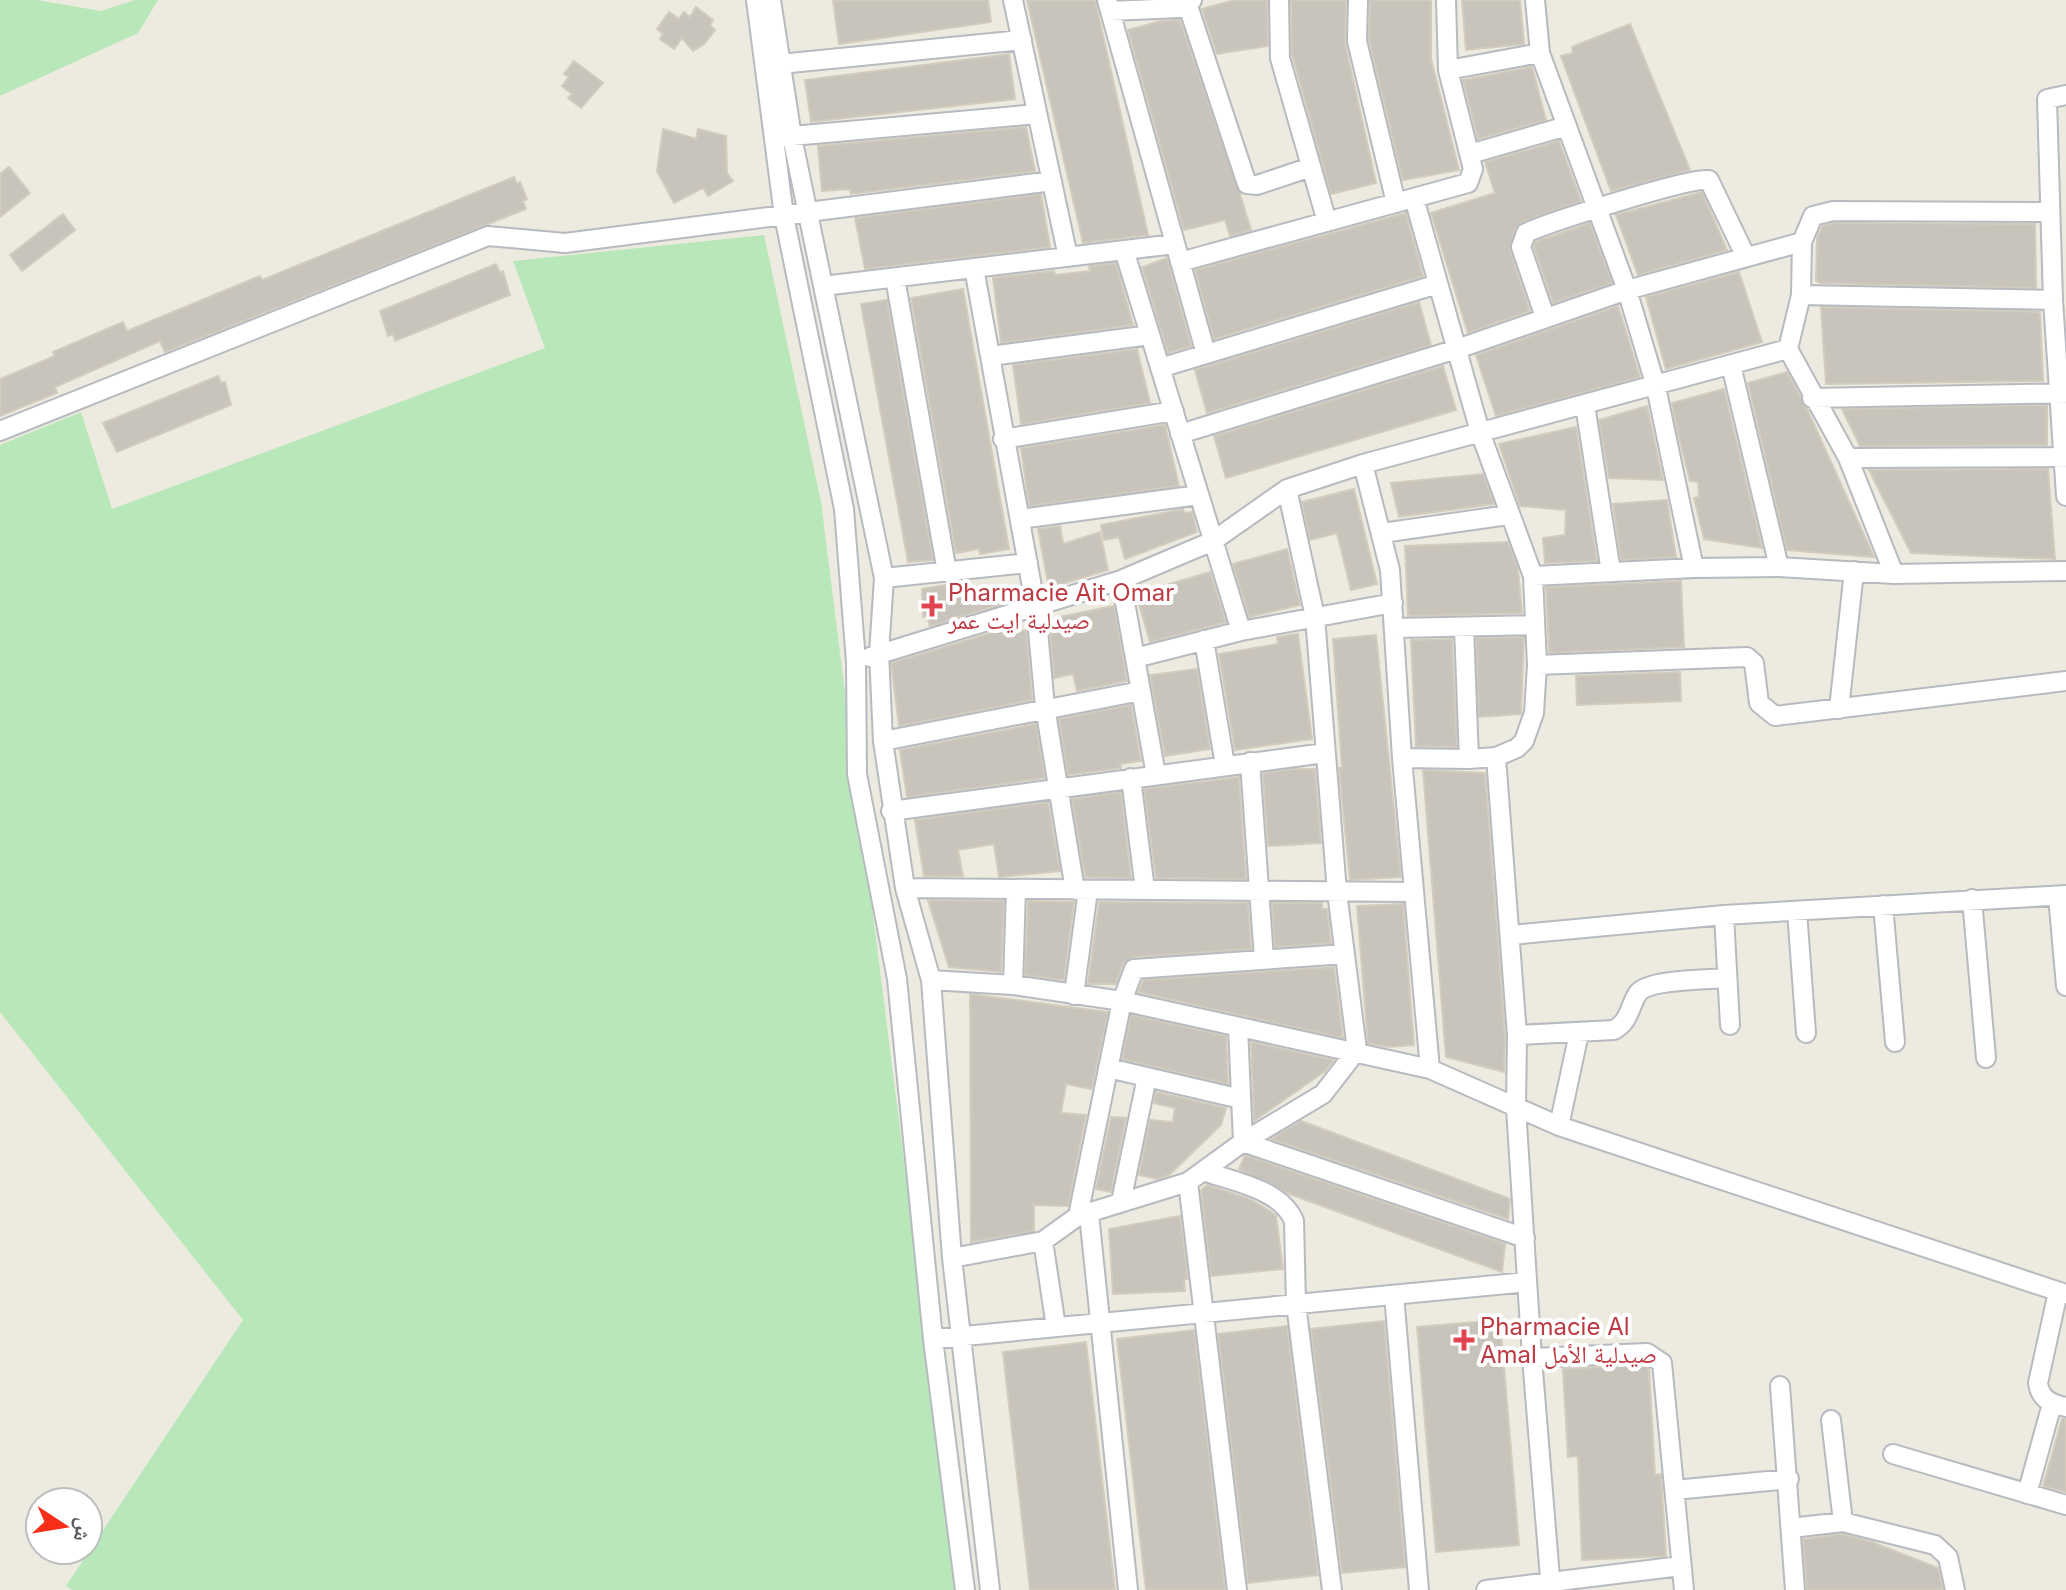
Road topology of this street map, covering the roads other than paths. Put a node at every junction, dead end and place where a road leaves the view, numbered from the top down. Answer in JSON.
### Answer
{"nodes":[{"id":1,"x":756,"y":0,"type":"edge"},
{"id":2,"x":771,"y":0,"type":"edge"},
{"id":3,"x":1013,"y":0,"type":"edge"},
{"id":4,"x":1279,"y":0,"type":"edge"},
{"id":5,"x":1358,"y":0,"type":"edge"},
{"id":6,"x":1446,"y":0,"type":"edge"},
{"id":7,"x":1535,"y":0,"type":"edge"},
{"id":8,"x":1190,"y":3,"type":"edge"},
{"id":9,"x":1109,"y":6,"type":"edge"},
{"id":10,"x":1022,"y":40,"type":"junction"},
{"id":11,"x":1540,"y":53,"type":"junction"},
{"id":12,"x":772,"y":65,"type":"junction"},
{"id":13,"x":1448,"y":70,"type":"junction"},
{"id":14,"x":2066,"y":95,"type":"edge"},
{"id":15,"x":1037,"y":114,"type":"junction"},
{"id":16,"x":1567,"y":126,"type":"junction"},
{"id":17,"x":784,"y":137,"type":"junction"},
{"id":18,"x":1470,"y":154,"type":"junction"},
{"id":19,"x":1311,"y":167,"type":"junction"},
{"id":20,"x":1052,"y":181,"type":"junction"},
{"id":21,"x":1414,"y":198,"type":"junction"},
{"id":22,"x":1396,"y":203,"type":"junction"},
{"id":23,"x":1599,"y":210,"type":"junction"},
{"id":24,"x":2049,"y":212,"type":"junction"},
{"id":25,"x":809,"y":213,"type":"junction"},
{"id":26,"x":784,"y":216,"type":"junction"},
{"id":27,"x":1327,"y":222,"type":"junction"},
{"id":28,"x":1802,"y":242,"type":"junction"},
{"id":29,"x":1124,"y":250,"type":"junction"},
{"id":30,"x":1178,"y":253,"type":"junction"},
{"id":31,"x":1745,"y":255,"type":"junction"},
{"id":32,"x":1068,"y":257,"type":"junction"},
{"id":33,"x":974,"y":268,"type":"junction"},
{"id":34,"x":895,"y":278,"type":"junction"},
{"id":35,"x":1438,"y":284,"type":"junction"},
{"id":36,"x":823,"y":286,"type":"junction"},
{"id":37,"x":1627,"y":290,"type":"junction"},
{"id":38,"x":1801,"y":295,"type":"junction"},
{"id":39,"x":2053,"y":300,"type":"junction"},
{"id":40,"x":1545,"y":317,"type":"junction"},
{"id":41,"x":1150,"y":335,"type":"junction"},
{"id":42,"x":1457,"y":349,"type":"junction"},
{"id":43,"x":1788,"y":349,"type":"junction"},
{"id":44,"x":1206,"y":354,"type":"junction"},
{"id":45,"x":991,"y":356,"type":"junction"},
{"id":46,"x":1731,"y":365,"type":"junction"},
{"id":47,"x":1160,"y":368,"type":"junction"},
{"id":48,"x":1656,"y":387,"type":"junction"},
{"id":49,"x":2063,"y":393,"type":"edge"},
{"id":50,"x":1812,"y":398,"type":"junction"},
{"id":51,"x":1585,"y":405,"type":"junction"},
{"id":52,"x":1174,"y":411,"type":"junction"},
{"id":53,"x":0,"y":431,"type":"edge"},
{"id":54,"x":1480,"y":432,"type":"junction"},
{"id":55,"x":1180,"y":434,"type":"junction"},
{"id":56,"x":1003,"y":439,"type":"junction"},
{"id":57,"x":2065,"y":457,"type":"edge"},
{"id":58,"x":1848,"y":458,"type":"junction"},
{"id":59,"x":1363,"y":464,"type":"junction"},
{"id":60,"x":1287,"y":489,"type":"junction"},
{"id":61,"x":1199,"y":495,"type":"junction"},
{"id":62,"x":2066,"y":496,"type":"edge"},
{"id":63,"x":1508,"y":515,"type":"junction"},
{"id":64,"x":1020,"y":519,"type":"junction"},
{"id":65,"x":1382,"y":533,"type":"junction"},
{"id":66,"x":1213,"y":541,"type":"junction"},
{"id":67,"x":1028,"y":563,"type":"junction"},
{"id":68,"x":1779,"y":567,"type":"junction"},
{"id":69,"x":1694,"y":568,"type":"junction"},
{"id":70,"x":1854,"y":571,"type":"junction"},
{"id":71,"x":2066,"y":571,"type":"edge"},
{"id":72,"x":947,"y":572,"type":"junction"},
{"id":73,"x":1611,"y":572,"type":"junction"},
{"id":74,"x":1894,"y":574,"type":"junction"},
{"id":75,"x":1533,"y":576,"type":"junction"},
{"id":76,"x":884,"y":578,"type":"junction"},
{"id":77,"x":1121,"y":580,"type":"junction"},
{"id":78,"x":1393,"y":603,"type":"junction"},
{"id":79,"x":1036,"y":609,"type":"junction"},
{"id":80,"x":1315,"y":617,"type":"junction"},
{"id":81,"x":1535,"y":625,"type":"junction"},
{"id":82,"x":1464,"y":627,"type":"junction"},
{"id":83,"x":1396,"y":628,"type":"junction"},
{"id":84,"x":1241,"y":631,"type":"junction"},
{"id":85,"x":1204,"y":640,"type":"junction"},
{"id":86,"x":879,"y":653,"type":"junction"},
{"id":87,"x":1135,"y":658,"type":"junction"},
{"id":88,"x":856,"y":662,"type":"junction"},
{"id":89,"x":1537,"y":665,"type":"junction"},
{"id":90,"x":2066,"y":681,"type":"edge"},
{"id":91,"x":1141,"y":691,"type":"junction"},
{"id":92,"x":1045,"y":707,"type":"junction"},
{"id":93,"x":1839,"y":709,"type":"junction"},
{"id":94,"x":883,"y":741,"type":"junction"},
{"id":95,"x":1325,"y":753,"type":"junction"},
{"id":96,"x":1496,"y":757,"type":"junction"},
{"id":97,"x":1402,"y":758,"type":"junction"},
{"id":98,"x":1469,"y":759,"type":"junction"},
{"id":99,"x":1250,"y":762,"type":"junction"},
{"id":100,"x":1225,"y":765,"type":"junction"},
{"id":101,"x":1156,"y":775,"type":"junction"},
{"id":102,"x":1131,"y":778,"type":"junction"},
{"id":103,"x":1057,"y":788,"type":"junction"},
{"id":104,"x":891,"y":811,"type":"junction"},
{"id":105,"x":905,"y":888,"type":"junction"},
{"id":106,"x":1016,"y":889,"type":"junction"},
{"id":107,"x":1082,"y":890,"type":"junction"},
{"id":108,"x":1145,"y":890,"type":"junction"},
{"id":109,"x":1260,"y":891,"type":"junction"},
{"id":110,"x":1337,"y":892,"type":"junction"},
{"id":111,"x":1414,"y":892,"type":"junction"},
{"id":112,"x":2062,"y":895,"type":"edge"},
{"id":113,"x":1972,"y":899,"type":"junction"},
{"id":114,"x":1883,"y":905,"type":"junction"},
{"id":115,"x":1797,"y":911,"type":"junction"},
{"id":116,"x":1724,"y":915,"type":"junction"},
{"id":117,"x":1511,"y":935,"type":"junction"},
{"id":118,"x":1345,"y":954,"type":"junction"},
{"id":119,"x":1264,"y":959,"type":"junction"},
{"id":120,"x":1727,"y":978,"type":"junction"},
{"id":121,"x":931,"y":980,"type":"junction"},
{"id":122,"x":1013,"y":985,"type":"junction"},
{"id":123,"x":2066,"y":986,"type":"edge"},
{"id":124,"x":1074,"y":995,"type":"junction"},
{"id":125,"x":1122,"y":1001,"type":"junction"},
{"id":126,"x":1730,"y":1025,"type":"dead end"},
{"id":127,"x":1238,"y":1027,"type":"junction"},
{"id":128,"x":1579,"y":1033,"type":"junction"},
{"id":129,"x":1806,"y":1033,"type":"dead end"},
{"id":130,"x":1517,"y":1035,"type":"junction"},
{"id":131,"x":1895,"y":1042,"type":"dead end"},
{"id":132,"x":1357,"y":1050,"type":"junction"},
{"id":133,"x":1986,"y":1058,"type":"dead end"},
{"id":134,"x":1108,"y":1068,"type":"junction"},
{"id":135,"x":1430,"y":1069,"type":"junction"},
{"id":136,"x":1147,"y":1077,"type":"junction"},
{"id":137,"x":1241,"y":1099,"type":"junction"},
{"id":138,"x":1516,"y":1108,"type":"junction"},
{"id":139,"x":1559,"y":1126,"type":"junction"},
{"id":140,"x":1243,"y":1142,"type":"junction"},
{"id":141,"x":1196,"y":1176,"type":"junction"},
{"id":142,"x":1121,"y":1202,"type":"junction"},
{"id":143,"x":1083,"y":1215,"type":"junction"},
{"id":144,"x":1525,"y":1238,"type":"junction"},
{"id":145,"x":1043,"y":1241,"type":"junction"},
{"id":146,"x":952,"y":1258,"type":"junction"},
{"id":147,"x":1527,"y":1282,"type":"junction"},
{"id":148,"x":2062,"y":1293,"type":"edge"},
{"id":149,"x":1394,"y":1295,"type":"junction"},
{"id":150,"x":1296,"y":1304,"type":"junction"},
{"id":151,"x":1204,"y":1313,"type":"junction"},
{"id":152,"x":1100,"y":1323,"type":"junction"},
{"id":153,"x":1056,"y":1327,"type":"junction"},
{"id":154,"x":959,"y":1337,"type":"junction"},
{"id":155,"x":933,"y":1339,"type":"junction"},
{"id":156,"x":1532,"y":1358,"type":"junction"},
{"id":157,"x":1780,"y":1386,"type":"dead end"},
{"id":158,"x":2059,"y":1406,"type":"edge"},
{"id":159,"x":1831,"y":1420,"type":"dead end"},
{"id":160,"x":1893,"y":1454,"type":"dead end"},
{"id":161,"x":1789,"y":1479,"type":"junction"},
{"id":162,"x":1675,"y":1490,"type":"junction"},
{"id":163,"x":2027,"y":1494,"type":"junction"},
{"id":164,"x":2066,"y":1505,"type":"edge"},
{"id":165,"x":1843,"y":1522,"type":"junction"},
{"id":166,"x":1791,"y":1528,"type":"junction"},
{"id":167,"x":1681,"y":1566,"type":"junction"},
{"id":168,"x":1550,"y":1586,"type":"edge"},
{"id":169,"x":965,"y":1590,"type":"edge"},
{"id":170,"x":990,"y":1590,"type":"edge"},
{"id":171,"x":1128,"y":1590,"type":"edge"},
{"id":172,"x":1237,"y":1590,"type":"edge"},
{"id":173,"x":1332,"y":1590,"type":"edge"},
{"id":174,"x":1419,"y":1590,"type":"edge"},
{"id":175,"x":1486,"y":1590,"type":"edge"},
{"id":176,"x":1684,"y":1590,"type":"edge"},
{"id":177,"x":1795,"y":1590,"type":"edge"},
{"id":178,"x":1955,"y":1590,"type":"edge"}],
"edges":[{"from":1,"to":12,"type":"street"},
{"from":2,"to":12,"type":"street"},
{"from":3,"to":10,"type":"street"},
{"from":4,"to":19,"type":"street"},
{"from":5,"to":22,"type":"street"},
{"from":6,"to":13,"type":"street"},
{"from":7,"to":11,"type":"street"},
{"from":8,"to":9,"type":"street"},
{"from":8,"to":19,"type":"street"},
{"from":9,"to":30,"type":"street"},
{"from":10,"to":12,"type":"street"},
{"from":10,"to":15,"type":"street"},
{"from":11,"to":13,"type":"street"},
{"from":11,"to":16,"type":"street"},
{"from":12,"to":17,"type":"street"},
{"from":13,"to":18,"type":"street"},
{"from":14,"to":24,"type":"street"},
{"from":15,"to":17,"type":"street"},
{"from":15,"to":20,"type":"street"},
{"from":16,"to":18,"type":"street"},
{"from":16,"to":23,"type":"street"},
{"from":17,"to":25,"type":"street"},
{"from":17,"to":26,"type":"street"},
{"from":18,"to":21,"type":"street"},
{"from":19,"to":27,"type":"street"},
{"from":20,"to":25,"type":"street"},
{"from":20,"to":32,"type":"street"},
{"from":21,"to":22,"type":"street"},
{"from":21,"to":35,"type":"street"},
{"from":22,"to":27,"type":"street"},
{"from":23,"to":31,"type":"street"},
{"from":23,"to":37,"type":"street"},
{"from":23,"to":40,"type":"street"},
{"from":24,"to":28,"type":"street"},
{"from":24,"to":39,"type":"street"},
{"from":25,"to":26,"type":"street"},
{"from":25,"to":36,"type":"street"},
{"from":26,"to":53,"type":"street"},
{"from":26,"to":88,"type":"street"},
{"from":27,"to":30,"type":"street"},
{"from":28,"to":31,"type":"street"},
{"from":28,"to":38,"type":"street"},
{"from":29,"to":30,"type":"street"},
{"from":29,"to":32,"type":"street"},
{"from":29,"to":41,"type":"street"},
{"from":30,"to":44,"type":"street"},
{"from":31,"to":37,"type":"street"},
{"from":32,"to":33,"type":"street"},
{"from":33,"to":34,"type":"street"},
{"from":33,"to":45,"type":"street"},
{"from":34,"to":36,"type":"street"},
{"from":34,"to":72,"type":"street"},
{"from":35,"to":42,"type":"street"},
{"from":35,"to":44,"type":"street"},
{"from":36,"to":76,"type":"street"},
{"from":37,"to":40,"type":"street"},
{"from":37,"to":48,"type":"street"},
{"from":38,"to":39,"type":"street"},
{"from":38,"to":43,"type":"street"},
{"from":39,"to":49,"type":"street"},
{"from":40,"to":42,"type":"street"},
{"from":41,"to":45,"type":"street"},
{"from":41,"to":47,"type":"street"},
{"from":42,"to":54,"type":"street"},
{"from":42,"to":55,"type":"street"},
{"from":43,"to":46,"type":"street"},
{"from":43,"to":50,"type":"street"},
{"from":44,"to":47,"type":"street"},
{"from":45,"to":56,"type":"street"},
{"from":46,"to":48,"type":"street"},
{"from":46,"to":68,"type":"street"},
{"from":47,"to":52,"type":"street"},
{"from":48,"to":51,"type":"street"},
{"from":48,"to":69,"type":"street"},
{"from":49,"to":50,"type":"street"},
{"from":49,"to":57,"type":"street"},
{"from":50,"to":58,"type":"street"},
{"from":51,"to":54,"type":"street"},
{"from":51,"to":73,"type":"street"},
{"from":52,"to":55,"type":"street"},
{"from":52,"to":56,"type":"street"},
{"from":54,"to":59,"type":"street"},
{"from":54,"to":63,"type":"street"},
{"from":55,"to":61,"type":"street"},
{"from":56,"to":64,"type":"street"},
{"from":57,"to":58,"type":"street"},
{"from":57,"to":62,"type":"street"},
{"from":58,"to":74,"type":"street"},
{"from":59,"to":60,"type":"street"},
{"from":59,"to":65,"type":"street"},
{"from":60,"to":66,"type":"street"},
{"from":60,"to":80,"type":"street"},
{"from":61,"to":64,"type":"street"},
{"from":61,"to":66,"type":"street"},
{"from":63,"to":65,"type":"street"},
{"from":63,"to":75,"type":"street"},
{"from":64,"to":67,"type":"street"},
{"from":65,"to":78,"type":"street"},
{"from":66,"to":77,"type":"street"},
{"from":66,"to":84,"type":"street"},
{"from":67,"to":72,"type":"street"},
{"from":67,"to":79,"type":"street"},
{"from":68,"to":69,"type":"street"},
{"from":68,"to":70,"type":"street"},
{"from":69,"to":73,"type":"street"},
{"from":70,"to":74,"type":"street"},
{"from":70,"to":93,"type":"street"},
{"from":71,"to":74,"type":"street"},
{"from":72,"to":76,"type":"street"},
{"from":73,"to":75,"type":"street"},
{"from":75,"to":81,"type":"street"},
{"from":76,"to":86,"type":"street"},
{"from":77,"to":79,"type":"street"},
{"from":77,"to":87,"type":"street"},
{"from":78,"to":80,"type":"street"},
{"from":78,"to":83,"type":"street"},
{"from":79,"to":86,"type":"street"},
{"from":79,"to":92,"type":"street"},
{"from":80,"to":84,"type":"street"},
{"from":80,"to":95,"type":"street"},
{"from":81,"to":82,"type":"street"},
{"from":81,"to":89,"type":"street"},
{"from":82,"to":83,"type":"street"},
{"from":82,"to":98,"type":"street"},
{"from":83,"to":97,"type":"street"},
{"from":84,"to":85,"type":"street"},
{"from":85,"to":87,"type":"street"},
{"from":85,"to":100,"type":"street"},
{"from":86,"to":88,"type":"street"},
{"from":86,"to":94,"type":"street"},
{"from":87,"to":91,"type":"street"},
{"from":88,"to":155,"type":"street"},
{"from":89,"to":93,"type":"street"},
{"from":89,"to":96,"type":"street"},
{"from":90,"to":93,"type":"street"},
{"from":91,"to":92,"type":"street"},
{"from":91,"to":101,"type":"street"},
{"from":92,"to":94,"type":"street"},
{"from":92,"to":103,"type":"street"},
{"from":94,"to":104,"type":"street"},
{"from":95,"to":99,"type":"street"},
{"from":95,"to":110,"type":"street"},
{"from":96,"to":98,"type":"street"},
{"from":96,"to":117,"type":"street"},
{"from":97,"to":98,"type":"street"},
{"from":97,"to":111,"type":"street"},
{"from":99,"to":100,"type":"street"},
{"from":99,"to":109,"type":"street"},
{"from":100,"to":101,"type":"street"},
{"from":101,"to":102,"type":"street"},
{"from":102,"to":103,"type":"street"},
{"from":102,"to":108,"type":"street"},
{"from":103,"to":104,"type":"street"},
{"from":103,"to":107,"type":"street"},
{"from":104,"to":105,"type":"street"},
{"from":105,"to":106,"type":"street"},
{"from":105,"to":121,"type":"street"},
{"from":106,"to":107,"type":"street"},
{"from":106,"to":122,"type":"street"},
{"from":107,"to":108,"type":"street"},
{"from":107,"to":124,"type":"street"},
{"from":108,"to":109,"type":"street"},
{"from":109,"to":110,"type":"street"},
{"from":109,"to":119,"type":"street"},
{"from":110,"to":111,"type":"street"},
{"from":110,"to":118,"type":"street"},
{"from":111,"to":135,"type":"street"},
{"from":112,"to":113,"type":"street"},
{"from":112,"to":123,"type":"street"},
{"from":113,"to":114,"type":"street"},
{"from":113,"to":133,"type":"street"},
{"from":114,"to":115,"type":"street"},
{"from":114,"to":131,"type":"street"},
{"from":115,"to":116,"type":"street"},
{"from":115,"to":129,"type":"street"},
{"from":116,"to":117,"type":"street"},
{"from":116,"to":120,"type":"street"},
{"from":117,"to":130,"type":"street"},
{"from":118,"to":119,"type":"street"},
{"from":118,"to":132,"type":"street"},
{"from":119,"to":125,"type":"street"},
{"from":120,"to":126,"type":"street"},
{"from":120,"to":128,"type":"street"},
{"from":121,"to":122,"type":"street"},
{"from":121,"to":146,"type":"street"},
{"from":122,"to":124,"type":"street"},
{"from":124,"to":125,"type":"street"},
{"from":125,"to":127,"type":"street"},
{"from":125,"to":134,"type":"street"},
{"from":127,"to":132,"type":"street"},
{"from":127,"to":137,"type":"street"},
{"from":128,"to":130,"type":"street"},
{"from":128,"to":139,"type":"street"},
{"from":130,"to":138,"type":"street"},
{"from":132,"to":135,"type":"street"},
{"from":132,"to":140,"type":"street"},
{"from":134,"to":136,"type":"street"},
{"from":134,"to":143,"type":"street"},
{"from":135,"to":138,"type":"street"},
{"from":136,"to":137,"type":"street"},
{"from":136,"to":142,"type":"street"},
{"from":137,"to":140,"type":"street"},
{"from":138,"to":139,"type":"street"},
{"from":138,"to":144,"type":"street"},
{"from":139,"to":148,"type":"street"},
{"from":140,"to":141,"type":"street"},
{"from":140,"to":144,"type":"street"},
{"from":141,"to":142,"type":"street"},
{"from":141,"to":150,"type":"street"},
{"from":141,"to":151,"type":"street"},
{"from":142,"to":143,"type":"street"},
{"from":143,"to":145,"type":"street"},
{"from":143,"to":152,"type":"street"},
{"from":144,"to":147,"type":"street"},
{"from":145,"to":146,"type":"street"},
{"from":145,"to":153,"type":"street"},
{"from":146,"to":154,"type":"street"},
{"from":147,"to":149,"type":"street"},
{"from":147,"to":156,"type":"street"},
{"from":148,"to":158,"type":"street"},
{"from":149,"to":150,"type":"street"},
{"from":149,"to":174,"type":"street"},
{"from":150,"to":151,"type":"street"},
{"from":150,"to":173,"type":"street"},
{"from":151,"to":152,"type":"street"},
{"from":151,"to":172,"type":"street"},
{"from":152,"to":153,"type":"street"},
{"from":152,"to":171,"type":"street"},
{"from":153,"to":154,"type":"street"},
{"from":154,"to":155,"type":"street"},
{"from":154,"to":170,"type":"street"},
{"from":155,"to":169,"type":"street"},
{"from":156,"to":162,"type":"street"},
{"from":156,"to":168,"type":"street"},
{"from":157,"to":161,"type":"street"},
{"from":158,"to":163,"type":"street"},
{"from":159,"to":165,"type":"street"},
{"from":160,"to":163,"type":"street"},
{"from":161,"to":162,"type":"street"},
{"from":161,"to":166,"type":"street"},
{"from":162,"to":167,"type":"street"},
{"from":163,"to":164,"type":"street"},
{"from":165,"to":166,"type":"street"},
{"from":165,"to":178,"type":"street"},
{"from":166,"to":177,"type":"street"},
{"from":167,"to":168,"type":"street"},
{"from":167,"to":176,"type":"street"},
{"from":168,"to":175,"type":"street"}]}
